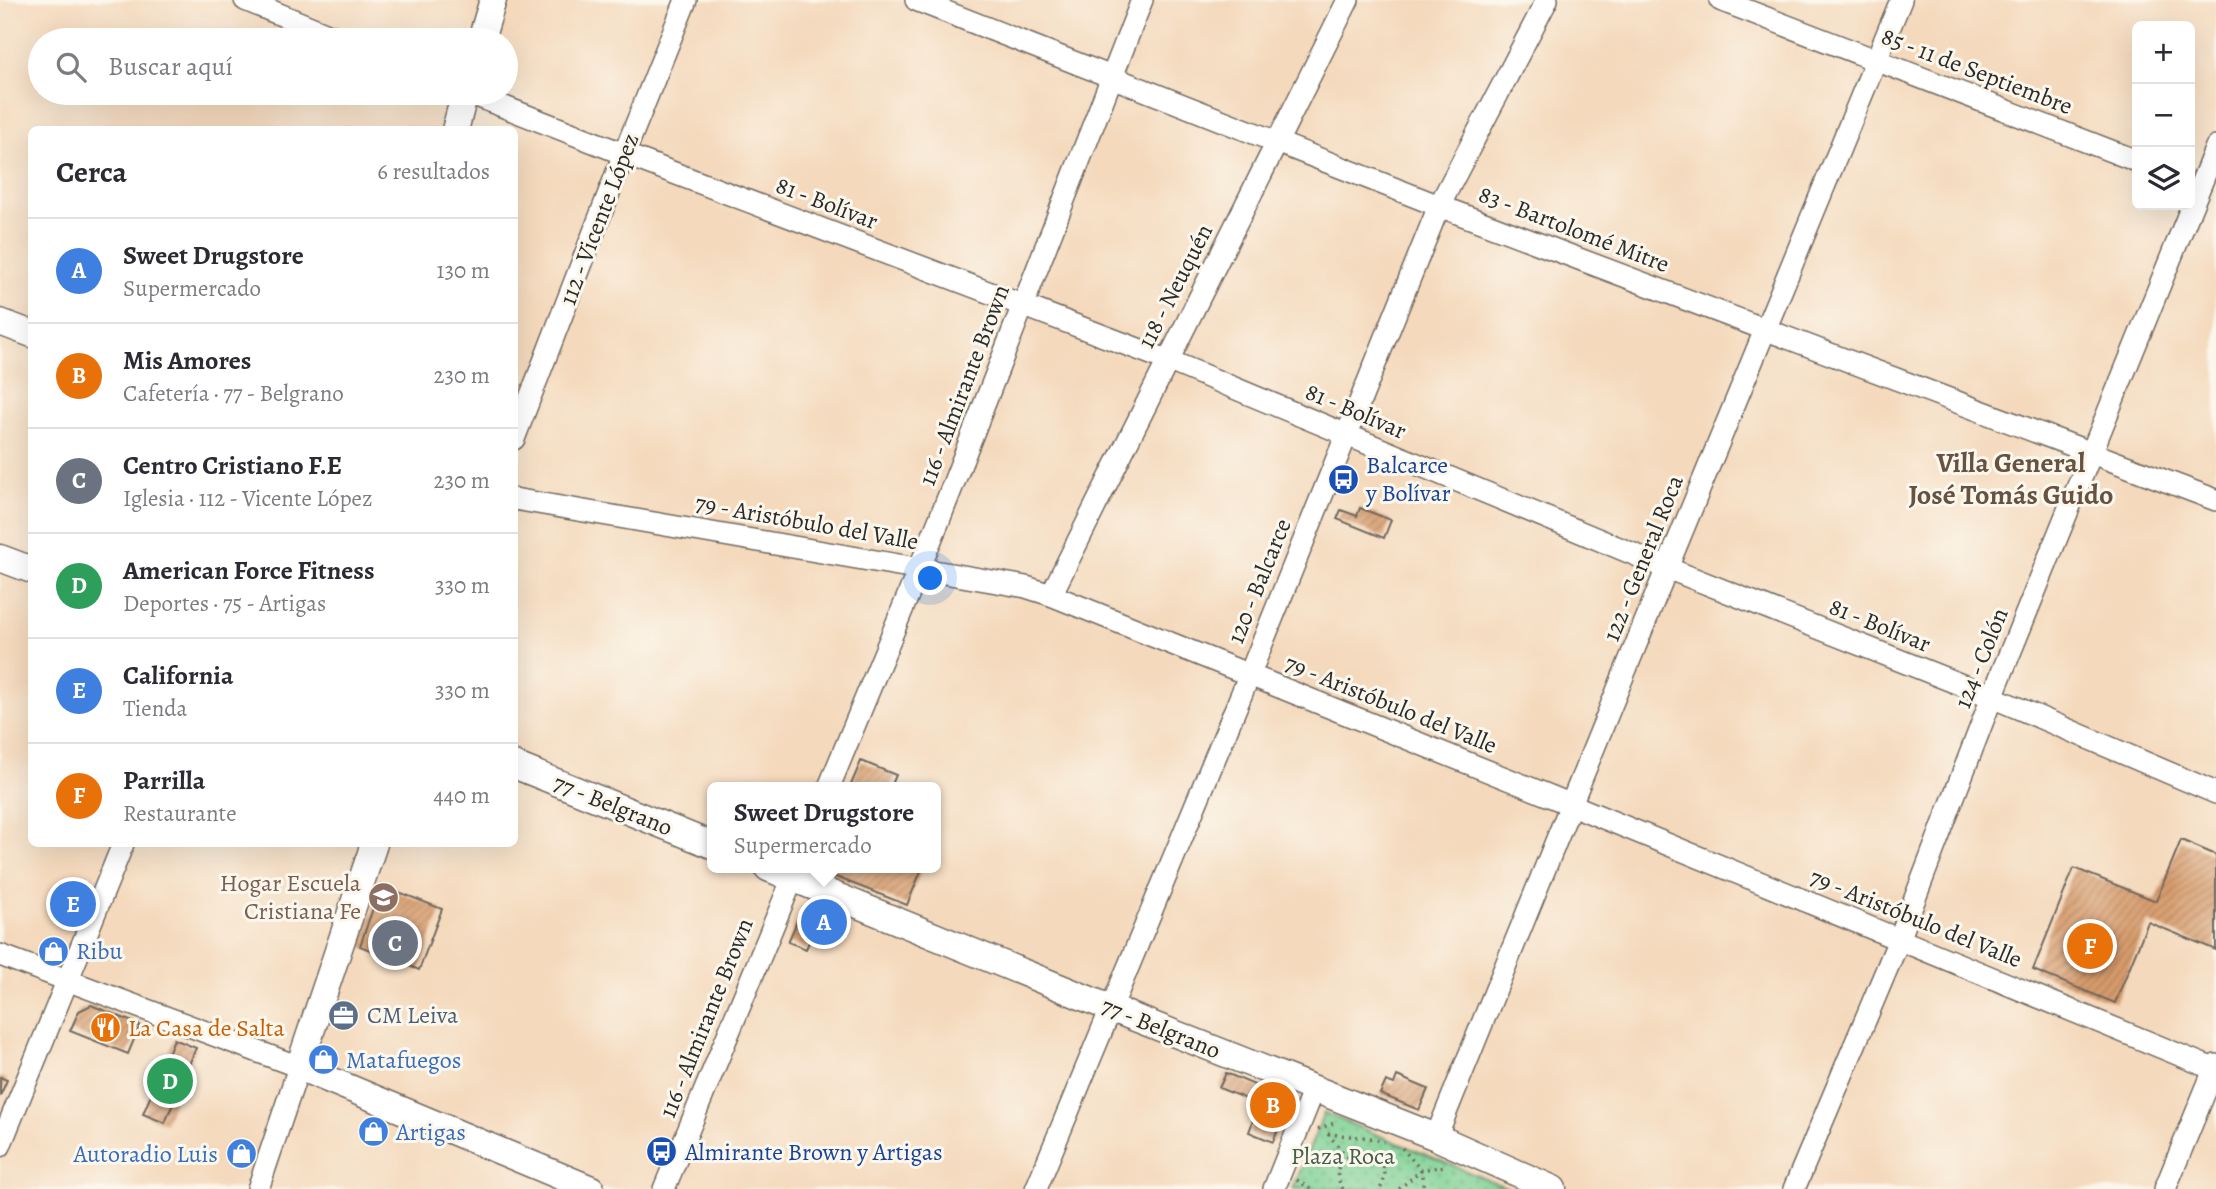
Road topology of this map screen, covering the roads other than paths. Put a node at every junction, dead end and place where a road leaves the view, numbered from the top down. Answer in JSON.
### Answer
{"nodes":[{"id":1,"x":245,"y":0,"type":"edge"},
{"id":2,"x":493,"y":0,"type":"edge"},
{"id":3,"x":686,"y":0,"type":"edge"},
{"id":4,"x":916,"y":0,"type":"edge"},
{"id":5,"x":1142,"y":0,"type":"edge"},
{"id":6,"x":1348,"y":0,"type":"edge"},
{"id":7,"x":1547,"y":0,"type":"edge"},
{"id":8,"x":1720,"y":0,"type":"edge"},
{"id":9,"x":1901,"y":0,"type":"edge"},
{"id":10,"x":313,"y":28,"type":"edge"},
{"id":11,"x":485,"y":28,"type":"edge"},
{"id":12,"x":1877,"y":60,"type":"junction"},
{"id":13,"x":1112,"y":76,"type":"junction"},
{"id":14,"x":463,"y":105,"type":"edge"},
{"id":15,"x":498,"y":105,"type":"edge"},
{"id":16,"x":455,"y":126,"type":"edge"},
{"id":17,"x":1277,"y":141,"type":"junction"},
{"id":18,"x":2216,"y":147,"type":"edge"},
{"id":19,"x":624,"y":154,"type":"junction"},
{"id":20,"x":2132,"y":159,"type":"edge"},
{"id":21,"x":2202,"y":186,"type":"edge"},
{"id":22,"x":1439,"y":206,"type":"junction"},
{"id":23,"x":1023,"y":306,"type":"junction"},
{"id":24,"x":0,"y":322,"type":"edge"},
{"id":25,"x":1766,"y":329,"type":"junction"},
{"id":26,"x":28,"y":332,"type":"edge"},
{"id":27,"x":1167,"y":360,"type":"junction"},
{"id":28,"x":518,"y":429,"type":"edge"},
{"id":29,"x":1346,"y":436,"type":"junction"},
{"id":30,"x":2093,"y":454,"type":"junction"},
{"id":31,"x":518,"y":500,"type":"edge"},
{"id":32,"x":2216,"y":500,"type":"edge"},
{"id":33,"x":0,"y":558,"type":"edge"},
{"id":34,"x":28,"y":568,"type":"edge"},
{"id":35,"x":918,"y":568,"type":"junction"},
{"id":36,"x":1667,"y":568,"type":"junction"},
{"id":37,"x":1051,"y":595,"type":"junction"},
{"id":38,"x":1249,"y":676,"type":"junction"},
{"id":39,"x":1992,"y":697,"type":"junction"},
{"id":40,"x":518,"y":767,"type":"edge"},
{"id":41,"x":831,"y":782,"type":"edge"},
{"id":42,"x":2216,"y":793,"type":"edge"},
{"id":43,"x":1572,"y":805,"type":"junction"},
{"id":44,"x":707,"y":843,"type":"edge"},
{"id":45,"x":122,"y":847,"type":"edge"},
{"id":46,"x":373,"y":847,"type":"edge"},
{"id":47,"x":795,"y":873,"type":"edge"},
{"id":48,"x":1899,"y":940,"type":"junction"},
{"id":49,"x":0,"y":955,"type":"edge"},
{"id":50,"x":66,"y":982,"type":"junction"},
{"id":51,"x":1110,"y":1008,"type":"junction"},
{"id":52,"x":299,"y":1067,"type":"junction"},
{"id":53,"x":2215,"y":1068,"type":"edge"},
{"id":54,"x":1314,"y":1089,"type":"junction"},
{"id":55,"x":1436,"y":1137,"type":"junction"},
{"id":56,"x":0,"y":1146,"type":"edge"},
{"id":57,"x":258,"y":1189,"type":"edge"},
{"id":58,"x":592,"y":1189,"type":"edge"},
{"id":59,"x":664,"y":1189,"type":"edge"},
{"id":60,"x":1036,"y":1189,"type":"edge"},
{"id":61,"x":1275,"y":1189,"type":"edge"},
{"id":62,"x":1553,"y":1189,"type":"edge"},
{"id":63,"x":1794,"y":1189,"type":"edge"},
{"id":64,"x":2165,"y":1189,"type":"edge"}],
"edges":[{"from":1,"to":10,"type":"street"},
{"from":2,"to":11,"type":"street"},
{"from":3,"to":19,"type":"street","name":"112 - Vicente López"},
{"from":4,"to":13,"type":"street","name":"83 - Bartolomé Mitre"},
{"from":5,"to":13,"type":"street","name":"116 - Almirante Brown"},
{"from":6,"to":17,"type":"street","name":"118 - Neuquén"},
{"from":7,"to":22,"type":"street","name":"120 - Balcarce"},
{"from":8,"to":12,"type":"street","name":"85 - 11 de Septiembre"},
{"from":9,"to":12,"type":"street","name":"122 - General Roca"},
{"from":12,"to":20,"type":"street","name":"85 - 11 de Septiembre"},
{"from":12,"to":25,"type":"street","name":"122 - General Roca"},
{"from":13,"to":17,"type":"street","name":"83 - Bartolomé Mitre"},
{"from":13,"to":23,"type":"street","name":"116 - Almirante Brown"},
{"from":14,"to":16,"type":"street"},
{"from":15,"to":19,"type":"street","name":"81 - Bolívar"},
{"from":17,"to":22,"type":"street","name":"83 - Bartolomé Mitre"},
{"from":17,"to":27,"type":"street","name":"118 - Neuquén"},
{"from":18,"to":21,"type":"street","name":"124 - Colón"},
{"from":19,"to":23,"type":"street","name":"81 - Bolívar"},
{"from":19,"to":28,"type":"street","name":"112 - Vicente López"},
{"from":21,"to":30,"type":"street","name":"124 - Colón"},
{"from":22,"to":25,"type":"street","name":"83 - Bartolomé Mitre"},
{"from":22,"to":29,"type":"street","name":"120 - Balcarce"},
{"from":23,"to":27,"type":"street","name":"81 - Bolívar"},
{"from":23,"to":35,"type":"street","name":"116 - Almirante Brown"},
{"from":24,"to":26,"type":"street"},
{"from":25,"to":30,"type":"street","name":"83 - Bartolomé Mitre"},
{"from":25,"to":36,"type":"street","name":"122 - General Roca"},
{"from":27,"to":29,"type":"street","name":"81 - Bolívar"},
{"from":27,"to":37,"type":"street","name":"118 - Neuquén"},
{"from":29,"to":36,"type":"street","name":"81 - Bolívar"},
{"from":29,"to":38,"type":"street","name":"120 - Balcarce"},
{"from":30,"to":32,"type":"street","name":"83 - Bartolomé Mitre"},
{"from":30,"to":39,"type":"street","name":"124 - Colón"},
{"from":31,"to":35,"type":"street","name":"79 - Aristóbulo del Valle"},
{"from":33,"to":34,"type":"street"},
{"from":35,"to":37,"type":"street","name":"79 - Aristóbulo del Valle"},
{"from":35,"to":41,"type":"street","name":"116 - Almirante Brown"},
{"from":36,"to":39,"type":"street","name":"81 - Bolívar"},
{"from":36,"to":43,"type":"street","name":"122 - General Roca"},
{"from":37,"to":38,"type":"street","name":"79 - Aristóbulo del Valle"},
{"from":38,"to":43,"type":"street","name":"79 - Aristóbulo del Valle"},
{"from":38,"to":51,"type":"street","name":"120 - Balcarce"},
{"from":39,"to":42,"type":"street","name":"81 - Bolívar"},
{"from":39,"to":48,"type":"street","name":"124 - Colón"},
{"from":40,"to":44,"type":"street","name":"77 - Belgrano"},
{"from":43,"to":48,"type":"street","name":"79 - Aristóbulo del Valle"},
{"from":43,"to":55,"type":"street","name":"122 - General Roca"},
{"from":45,"to":50,"type":"street"},
{"from":46,"to":52,"type":"street"},
{"from":47,"to":51,"type":"street","name":"77 - Belgrano"},
{"from":47,"to":59,"type":"street","name":"116 - Almirante Brown"},
{"from":48,"to":53,"type":"street","name":"79 - Aristóbulo del Valle"},
{"from":48,"to":63,"type":"street","name":"124 - Colón"},
{"from":49,"to":50,"type":"street"},
{"from":50,"to":52,"type":"street"},
{"from":50,"to":56,"type":"street"},
{"from":51,"to":54,"type":"street","name":"77 - Belgrano"},
{"from":51,"to":60,"type":"street","name":"120 - Balcarce"},
{"from":52,"to":57,"type":"street"},
{"from":52,"to":58,"type":"street"},
{"from":53,"to":64,"type":"street"},
{"from":54,"to":55,"type":"street","name":"77 - Belgrano"},
{"from":54,"to":61,"type":"street"},
{"from":55,"to":62,"type":"street","name":"77 - Belgrano"}]}
